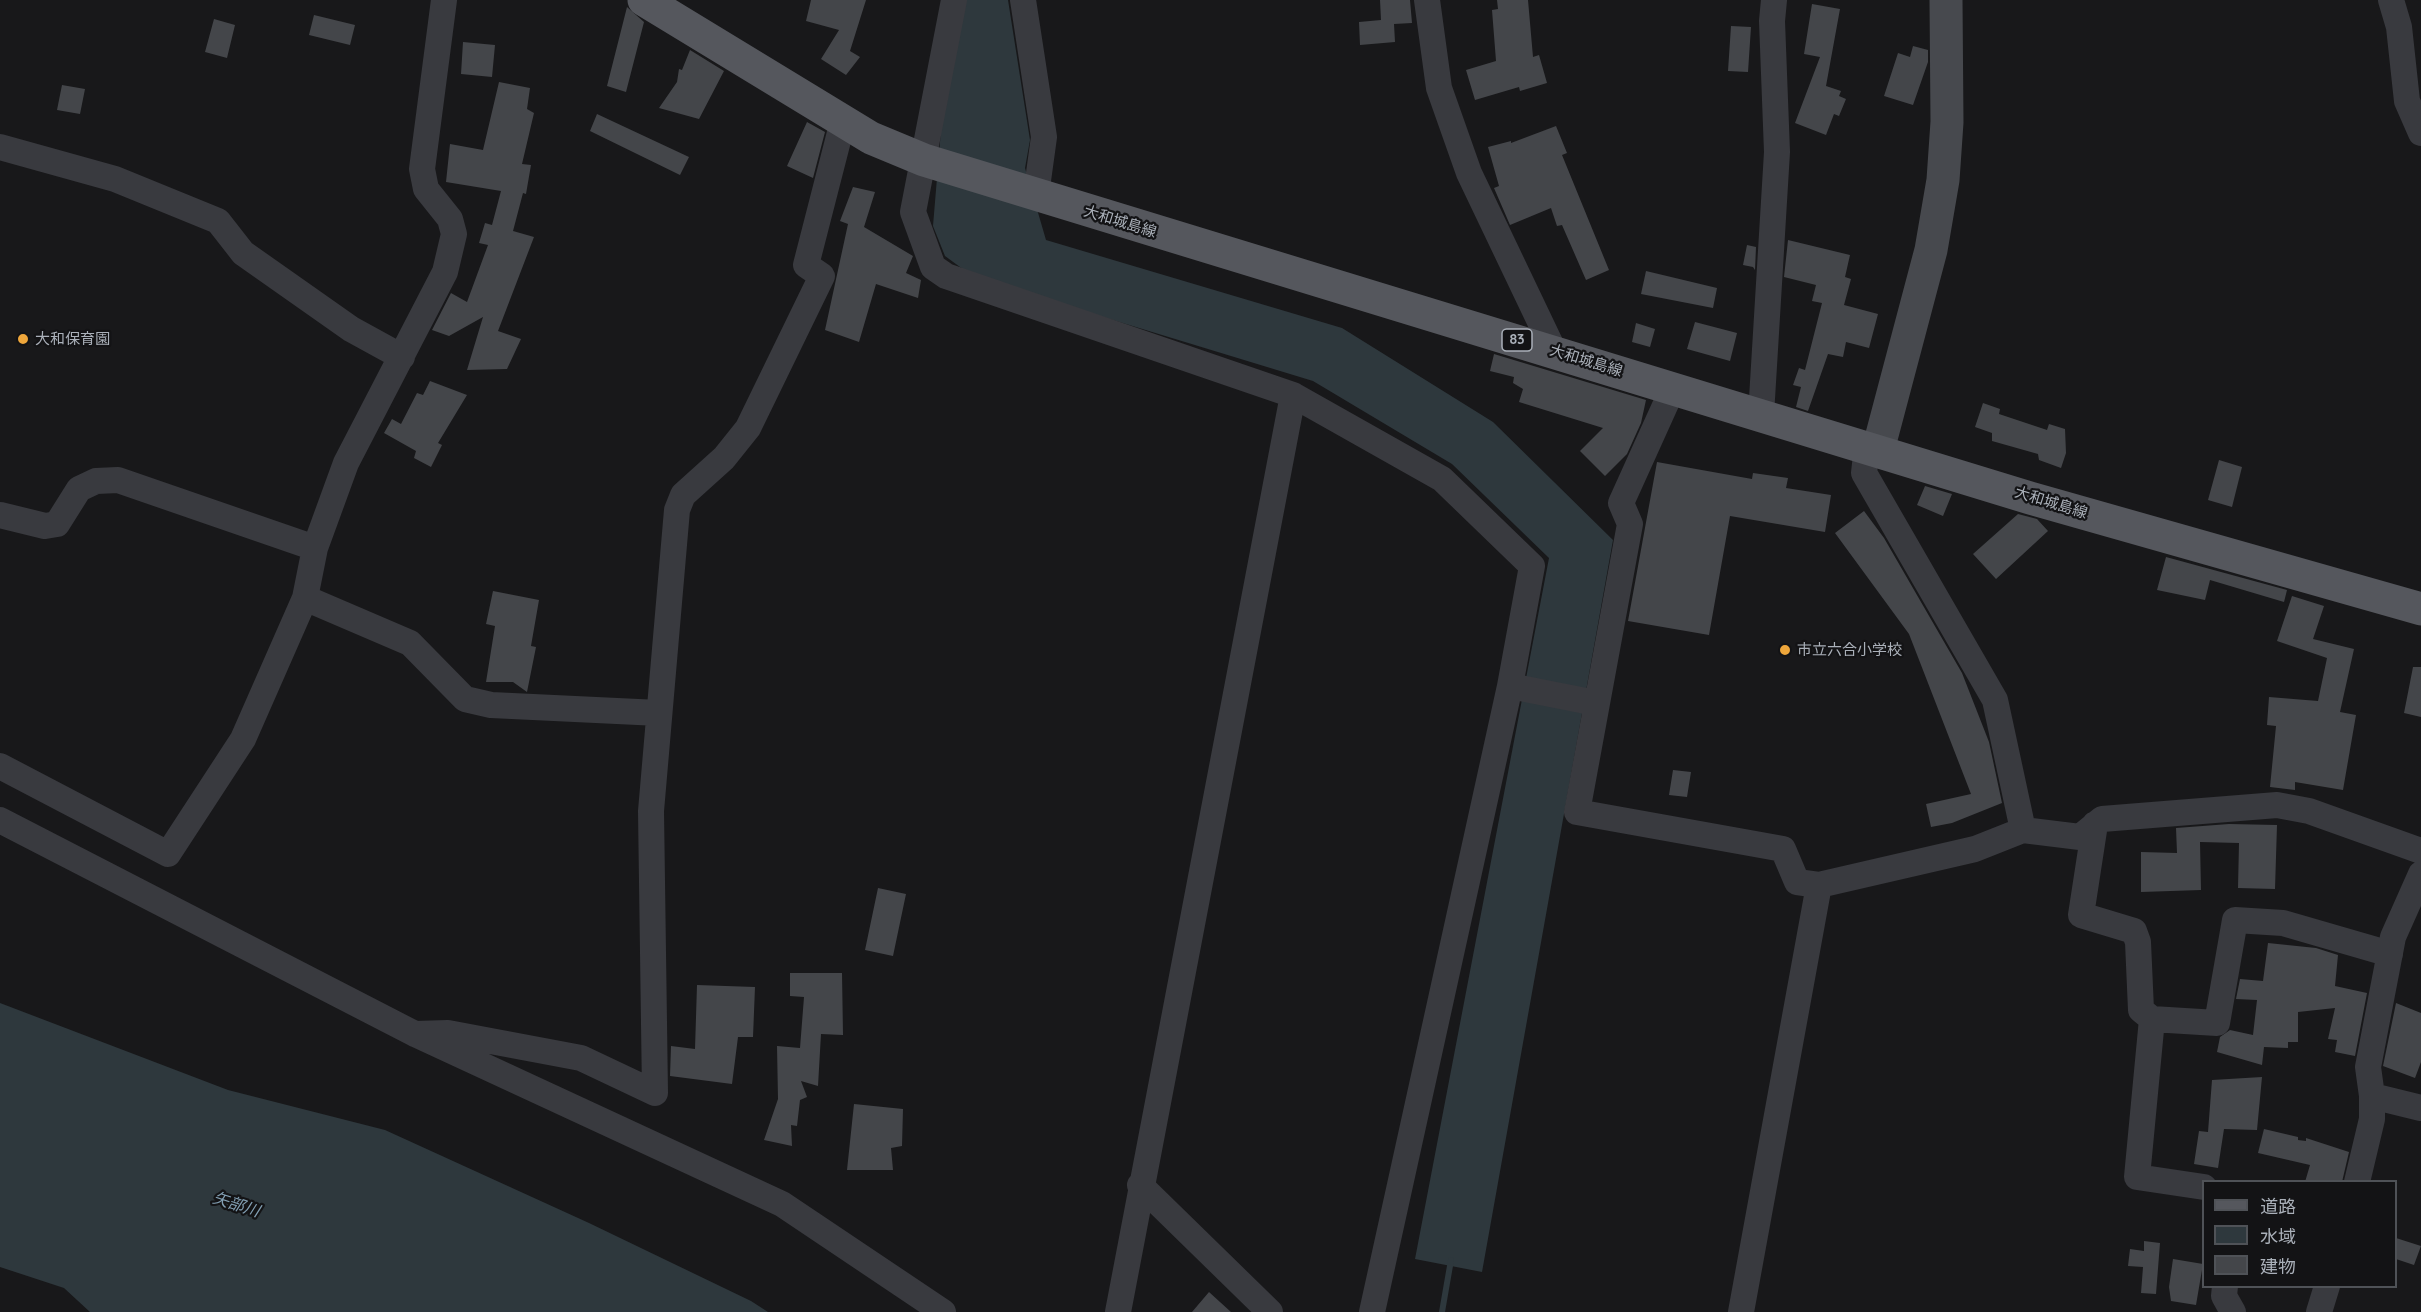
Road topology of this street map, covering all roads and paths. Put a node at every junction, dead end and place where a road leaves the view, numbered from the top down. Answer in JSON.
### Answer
{"nodes":[{"id":1,"x":444,"y":0,"type":"edge"},
{"id":2,"x":644,"y":0,"type":"edge"},
{"id":3,"x":954,"y":0,"type":"edge"},
{"id":4,"x":1023,"y":0,"type":"edge"},
{"id":5,"x":1427,"y":0,"type":"edge"},
{"id":6,"x":1774,"y":0,"type":"edge"},
{"id":7,"x":1946,"y":0,"type":"edge"},
{"id":8,"x":2391,"y":0,"type":"edge"},
{"id":9,"x":843,"y":121,"type":"junction"},
{"id":10,"x":2421,"y":133,"type":"edge"},
{"id":11,"x":0,"y":147,"type":"edge"},
{"id":12,"x":924,"y":160,"type":"junction"},
{"id":13,"x":1036,"y":195,"type":"junction"},
{"id":14,"x":1554,"y":351,"type":"junction"},
{"id":15,"x":402,"y":357,"type":"junction"},
{"id":16,"x":1673,"y":388,"type":"junction"},
{"id":17,"x":1293,"y":395,"type":"junction"},
{"id":18,"x":1761,"y":415,"type":"junction"},
{"id":19,"x":1873,"y":448,"type":"junction"},
{"id":20,"x":0,"y":515,"type":"edge"},
{"id":21,"x":315,"y":548,"type":"junction"},
{"id":22,"x":305,"y":598,"type":"junction"},
{"id":23,"x":2421,"y":609,"type":"edge"},
{"id":24,"x":1520,"y":688,"type":"junction"},
{"id":25,"x":1596,"y":703,"type":"junction"},
{"id":26,"x":659,"y":713,"type":"junction"},
{"id":27,"x":0,"y":766,"type":"edge"},
{"id":28,"x":0,"y":820,"type":"edge"},
{"id":29,"x":2095,"y":824,"type":"junction"},
{"id":30,"x":2023,"y":830,"type":"junction"},
{"id":31,"x":2421,"y":851,"type":"edge"},
{"id":32,"x":2421,"y":874,"type":"edge"},
{"id":33,"x":1819,"y":885,"type":"junction"},
{"id":34,"x":2390,"y":954,"type":"junction"},
{"id":35,"x":2152,"y":1020,"type":"junction"},
{"id":36,"x":415,"y":1034,"type":"junction"},
{"id":37,"x":2372,"y":1096,"type":"junction"},
{"id":38,"x":2421,"y":1108,"type":"edge"},
{"id":39,"x":2357,"y":1180,"type":"edge"},
{"id":40,"x":1140,"y":1185,"type":"junction"},
{"id":41,"x":2202,"y":1187,"type":"edge"},
{"id":42,"x":2225,"y":1288,"type":"edge"},
{"id":43,"x":2328,"y":1288,"type":"edge"},
{"id":44,"x":943,"y":1312,"type":"edge"},
{"id":45,"x":1118,"y":1312,"type":"edge"},
{"id":46,"x":1270,"y":1312,"type":"edge"},
{"id":47,"x":1372,"y":1312,"type":"edge"},
{"id":48,"x":1741,"y":1312,"type":"edge"},
{"id":49,"x":2234,"y":1312,"type":"edge"},
{"id":50,"x":2319,"y":1312,"type":"edge"}],
"edges":[{"from":1,"to":15,"type":"street"},
{"from":2,"to":9,"type":"main road","name":"大和城島線","number":"83"},
{"from":3,"to":12,"type":"street"},
{"from":4,"to":13,"type":"street"},
{"from":5,"to":14,"type":"street"},
{"from":6,"to":18,"type":"street"},
{"from":7,"to":19,"type":"street"},
{"from":8,"to":10,"type":"street"},
{"from":9,"to":12,"type":"main road","name":"大和城島線","number":"83"},
{"from":9,"to":26,"type":"street"},
{"from":11,"to":15,"type":"street"},
{"from":12,"to":13,"type":"main road","name":"大和城島線","number":"83"},
{"from":12,"to":17,"type":"street"},
{"from":13,"to":14,"type":"main road","name":"大和城島線","number":"83"},
{"from":14,"to":16,"type":"main road","name":"大和城島線","number":"83"},
{"from":15,"to":21,"type":"street"},
{"from":16,"to":18,"type":"main road","name":"大和城島線","number":"83"},
{"from":16,"to":25,"type":"street"},
{"from":17,"to":24,"type":"street"},
{"from":17,"to":40,"type":"street"},
{"from":18,"to":19,"type":"main road","name":"大和城島線","number":"83"},
{"from":19,"to":23,"type":"main road","name":"大和城島線","number":"83"},
{"from":19,"to":30,"type":"street"},
{"from":20,"to":21,"type":"street"},
{"from":21,"to":22,"type":"street"},
{"from":22,"to":26,"type":"street"},
{"from":22,"to":27,"type":"street"},
{"from":24,"to":25,"type":"street"},
{"from":24,"to":47,"type":"street"},
{"from":25,"to":33,"type":"street"},
{"from":26,"to":36,"type":"street"},
{"from":28,"to":36,"type":"street"},
{"from":29,"to":30,"type":"street"},
{"from":29,"to":31,"type":"street"},
{"from":29,"to":35,"type":"street"},
{"from":30,"to":33,"type":"street"},
{"from":32,"to":34,"type":"street"},
{"from":33,"to":48,"type":"street"},
{"from":34,"to":35,"type":"street"},
{"from":34,"to":37,"type":"street"},
{"from":35,"to":41,"type":"street"},
{"from":36,"to":44,"type":"street"},
{"from":37,"to":38,"type":"street"},
{"from":37,"to":39,"type":"street"},
{"from":40,"to":45,"type":"street"},
{"from":40,"to":46,"type":"street"},
{"from":42,"to":49,"type":"street"},
{"from":43,"to":50,"type":"street"}]}
